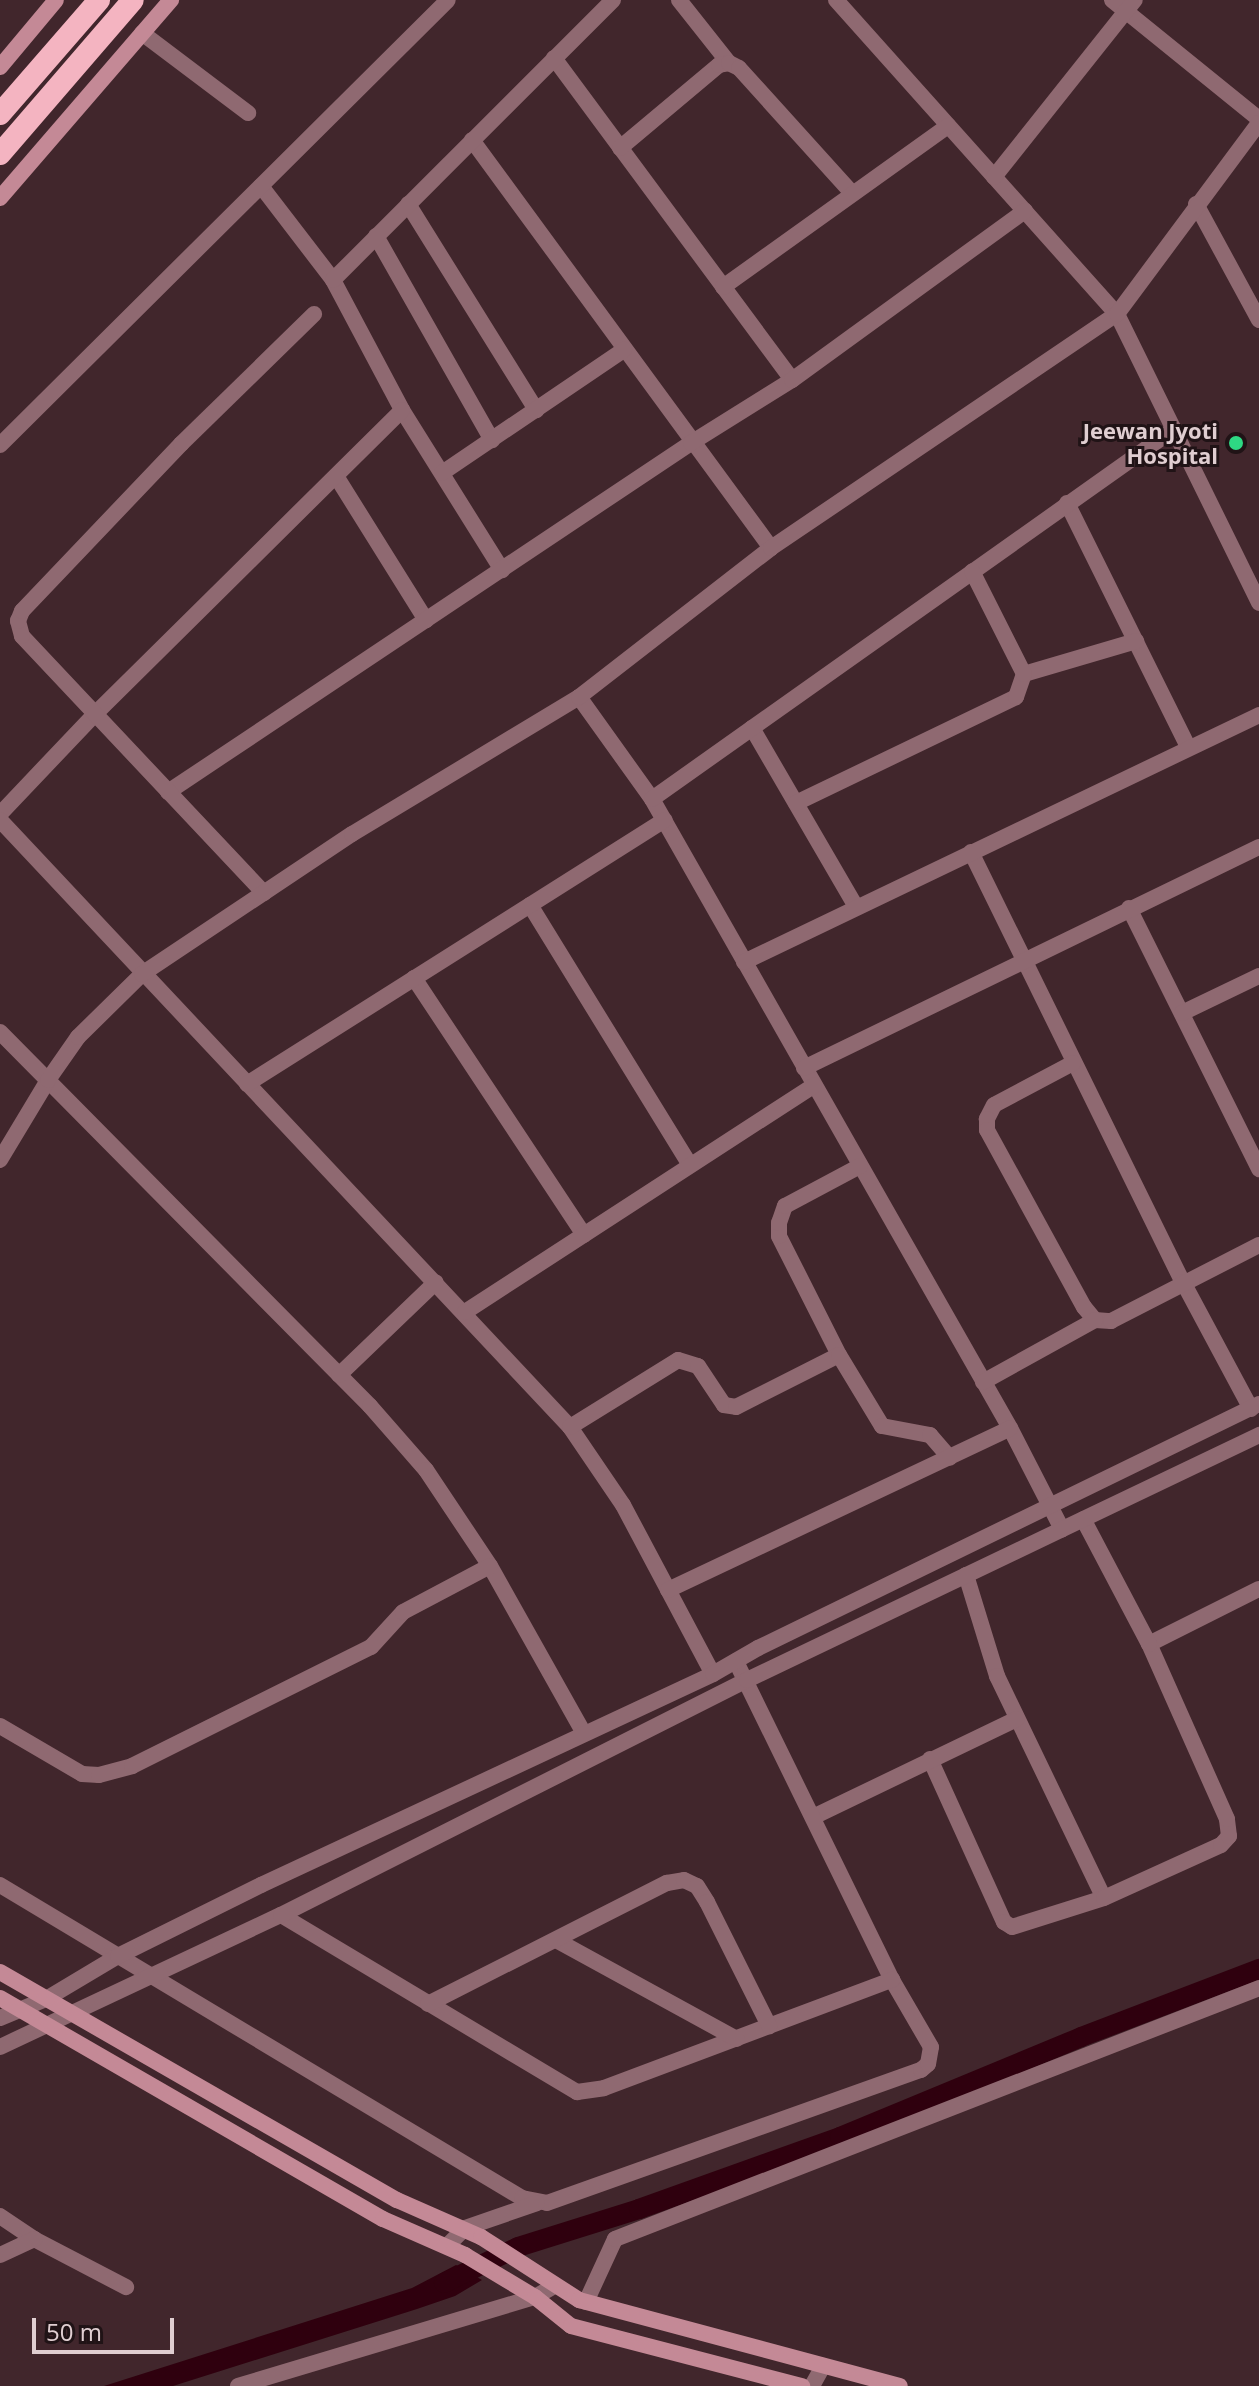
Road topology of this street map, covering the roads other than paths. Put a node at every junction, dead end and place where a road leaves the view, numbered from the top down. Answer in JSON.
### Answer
{"nodes":[{"id":1,"x":56,"y":0,"type":"edge"},
{"id":2,"x":99,"y":0,"type":"edge"},
{"id":3,"x":133,"y":0,"type":"edge"},
{"id":4,"x":171,"y":0,"type":"edge"},
{"id":5,"x":613,"y":0,"type":"edge"},
{"id":6,"x":679,"y":0,"type":"edge"},
{"id":7,"x":836,"y":0,"type":"edge"},
{"id":8,"x":1112,"y":0,"type":"edge"},
{"id":9,"x":445,"y":1,"type":"edge"},
{"id":10,"x":1130,"y":5,"type":"edge"},
{"id":11,"x":142,"y":33,"type":"junction"},
{"id":12,"x":554,"y":58,"type":"junction"},
{"id":13,"x":729,"y":63,"type":"junction"},
{"id":14,"x":0,"y":67,"type":"edge"},
{"id":15,"x":248,"y":113,"type":"dead end"},
{"id":16,"x":0,"y":114,"type":"edge"},
{"id":17,"x":1259,"y":121,"type":"edge"},
{"id":18,"x":948,"y":126,"type":"junction"},
{"id":19,"x":472,"y":140,"type":"junction"},
{"id":20,"x":620,"y":148,"type":"junction"},
{"id":21,"x":0,"y":154,"type":"edge"},
{"id":22,"x":994,"y":177,"type":"junction"},
{"id":23,"x":261,"y":186,"type":"junction"},
{"id":24,"x":852,"y":193,"type":"junction"},
{"id":25,"x":0,"y":198,"type":"edge"},
{"id":26,"x":408,"y":204,"type":"junction"},
{"id":27,"x":1196,"y":204,"type":"junction"},
{"id":28,"x":1025,"y":211,"type":"junction"},
{"id":29,"x":376,"y":236,"type":"junction"},
{"id":30,"x":333,"y":280,"type":"junction"},
{"id":31,"x":723,"y":287,"type":"junction"},
{"id":32,"x":314,"y":314,"type":"dead end"},
{"id":33,"x":1117,"y":314,"type":"junction"},
{"id":34,"x":1259,"y":318,"type":"edge"},
{"id":35,"x":624,"y":350,"type":"junction"},
{"id":36,"x":792,"y":380,"type":"junction"},
{"id":37,"x":402,"y":410,"type":"junction"},
{"id":38,"x":536,"y":410,"type":"junction"},
{"id":39,"x":1174,"y":429,"type":"junction"},
{"id":40,"x":492,"y":440,"type":"junction"},
{"id":41,"x":691,"y":443,"type":"junction"},
{"id":42,"x":0,"y":445,"type":"edge"},
{"id":43,"x":442,"y":473,"type":"junction"},
{"id":44,"x":336,"y":476,"type":"junction"},
{"id":45,"x":1067,"y":503,"type":"junction"},
{"id":46,"x":771,"y":548,"type":"junction"},
{"id":47,"x":502,"y":570,"type":"junction"},
{"id":48,"x":972,"y":571,"type":"junction"},
{"id":49,"x":1259,"y":603,"type":"edge"},
{"id":50,"x":426,"y":620,"type":"junction"},
{"id":51,"x":1136,"y":641,"type":"junction"},
{"id":52,"x":1024,"y":674,"type":"junction"},
{"id":53,"x":579,"y":697,"type":"junction"},
{"id":54,"x":95,"y":714,"type":"junction"},
{"id":55,"x":1259,"y":715,"type":"edge"},
{"id":56,"x":752,"y":728,"type":"junction"},
{"id":57,"x":1188,"y":747,"type":"junction"},
{"id":58,"x":168,"y":792,"type":"junction"},
{"id":59,"x":652,"y":799,"type":"junction"},
{"id":60,"x":796,"y":803,"type":"junction"},
{"id":61,"x":0,"y":817,"type":"edge"},
{"id":62,"x":664,"y":820,"type":"junction"},
{"id":63,"x":1259,"y":847,"type":"edge"},
{"id":64,"x":971,"y":852,"type":"junction"},
{"id":65,"x":264,"y":893,"type":"junction"},
{"id":66,"x":530,"y":905,"type":"junction"},
{"id":67,"x":856,"y":907,"type":"junction"},
{"id":68,"x":1129,"y":908,"type":"junction"},
{"id":69,"x":1022,"y":961,"type":"junction"},
{"id":70,"x":744,"y":962,"type":"junction"},
{"id":71,"x":142,"y":974,"type":"junction"},
{"id":72,"x":1259,"y":976,"type":"edge"},
{"id":73,"x":414,"y":978,"type":"junction"},
{"id":74,"x":1182,"y":1013,"type":"junction"},
{"id":75,"x":0,"y":1032,"type":"edge"},
{"id":76,"x":1073,"y":1063,"type":"junction"},
{"id":77,"x":804,"y":1068,"type":"junction"},
{"id":78,"x":48,"y":1080,"type":"junction"},
{"id":79,"x":247,"y":1084,"type":"junction"},
{"id":80,"x":814,"y":1085,"type":"junction"},
{"id":81,"x":0,"y":1160,"type":"edge"},
{"id":82,"x":690,"y":1165,"type":"junction"},
{"id":83,"x":860,"y":1166,"type":"junction"},
{"id":84,"x":1259,"y":1169,"type":"edge"},
{"id":85,"x":584,"y":1235,"type":"junction"},
{"id":86,"x":1259,"y":1245,"type":"edge"},
{"id":87,"x":436,"y":1282,"type":"junction"},
{"id":88,"x":1183,"y":1282,"type":"junction"},
{"id":89,"x":465,"y":1312,"type":"junction"},
{"id":90,"x":1095,"y":1320,"type":"junction"},
{"id":91,"x":839,"y":1355,"type":"junction"},
{"id":92,"x":339,"y":1375,"type":"junction"},
{"id":93,"x":983,"y":1382,"type":"junction"},
{"id":94,"x":1255,"y":1406,"type":"edge"},
{"id":95,"x":570,"y":1427,"type":"junction"},
{"id":96,"x":1010,"y":1428,"type":"junction"},
{"id":97,"x":1259,"y":1435,"type":"edge"},
{"id":98,"x":950,"y":1458,"type":"junction"},
{"id":99,"x":1051,"y":1506,"type":"junction"},
{"id":100,"x":1083,"y":1519,"type":"junction"},
{"id":101,"x":1062,"y":1529,"type":"junction"},
{"id":102,"x":490,"y":1566,"type":"junction"},
{"id":103,"x":966,"y":1575,"type":"junction"},
{"id":104,"x":1259,"y":1589,"type":"edge"},
{"id":105,"x":668,"y":1590,"type":"junction"},
{"id":106,"x":1149,"y":1644,"type":"junction"},
{"id":107,"x":736,"y":1661,"type":"junction"},
{"id":108,"x":713,"y":1674,"type":"junction"},
{"id":109,"x":747,"y":1680,"type":"junction"},
{"id":110,"x":1017,"y":1719,"type":"junction"},
{"id":111,"x":0,"y":1726,"type":"edge"},
{"id":112,"x":583,"y":1732,"type":"junction"},
{"id":113,"x":930,"y":1759,"type":"junction"},
{"id":114,"x":813,"y":1817,"type":"junction"},
{"id":115,"x":0,"y":1885,"type":"edge"},
{"id":116,"x":1104,"y":1898,"type":"junction"},
{"id":117,"x":281,"y":1915,"type":"junction"},
{"id":118,"x":556,"y":1940,"type":"junction"},
{"id":119,"x":118,"y":1956,"type":"junction"},
{"id":120,"x":0,"y":1972,"type":"edge"},
{"id":121,"x":149,"y":1976,"type":"junction"},
{"id":122,"x":892,"y":1980,"type":"junction"},
{"id":123,"x":1259,"y":1988,"type":"edge"},
{"id":124,"x":0,"y":1998,"type":"edge"},
{"id":125,"x":46,"y":1999,"type":"junction"},
{"id":126,"x":428,"y":2004,"type":"junction"},
{"id":127,"x":19,"y":2009,"type":"junction"},
{"id":128,"x":71,"y":2015,"type":"junction"},
{"id":129,"x":0,"y":2018,"type":"edge"},
{"id":130,"x":45,"y":2025,"type":"junction"},
{"id":131,"x":769,"y":2026,"type":"junction"},
{"id":132,"x":737,"y":2039,"type":"junction"},
{"id":133,"x":0,"y":2047,"type":"edge"},
{"id":134,"x":537,"y":2203,"type":"junction"},
{"id":135,"x":0,"y":2216,"type":"edge"},
{"id":136,"x":465,"y":2228,"type":"junction"},
{"id":137,"x":34,"y":2239,"type":"junction"},
{"id":138,"x":447,"y":2246,"type":"junction"},
{"id":139,"x":0,"y":2255,"type":"edge"},
{"id":140,"x":554,"y":2286,"type":"junction"},
{"id":141,"x":126,"y":2287,"type":"dead end"},
{"id":142,"x":535,"y":2297,"type":"junction"},
{"id":143,"x":586,"y":2302,"type":"junction"},
{"id":144,"x":823,"y":2366,"type":"junction"},
{"id":145,"x":238,"y":2386,"type":"edge"},
{"id":146,"x":802,"y":2386,"type":"edge"},
{"id":147,"x":812,"y":2386,"type":"edge"},
{"id":148,"x":900,"y":2386,"type":"edge"}],
"edges":[{"from":1,"to":14,"type":"main road"},
{"from":2,"to":16,"type":"highway"},
{"from":3,"to":21,"type":"highway"},
{"from":4,"to":11,"type":"main road"},
{"from":5,"to":12,"type":"street"},
{"from":6,"to":13,"type":"street"},
{"from":7,"to":18,"type":"street"},
{"from":8,"to":10,"type":"street"},
{"from":9,"to":23,"type":"street"},
{"from":10,"to":17,"type":"street"},
{"from":10,"to":22,"type":"street"},
{"from":11,"to":15,"type":"street"},
{"from":11,"to":25,"type":"main road"},
{"from":12,"to":19,"type":"street"},
{"from":12,"to":20,"type":"street"},
{"from":13,"to":20,"type":"street"},
{"from":13,"to":24,"type":"street"},
{"from":17,"to":27,"type":"street"},
{"from":18,"to":22,"type":"street"},
{"from":18,"to":24,"type":"street"},
{"from":19,"to":26,"type":"street"},
{"from":19,"to":35,"type":"street"},
{"from":20,"to":31,"type":"street"},
{"from":22,"to":28,"type":"street"},
{"from":23,"to":30,"type":"street"},
{"from":23,"to":42,"type":"street"},
{"from":24,"to":31,"type":"street"},
{"from":26,"to":29,"type":"street"},
{"from":26,"to":38,"type":"street"},
{"from":27,"to":33,"type":"street"},
{"from":27,"to":34,"type":"street"},
{"from":28,"to":33,"type":"street"},
{"from":28,"to":36,"type":"street"},
{"from":29,"to":30,"type":"street"},
{"from":29,"to":40,"type":"street"},
{"from":30,"to":37,"type":"street"},
{"from":31,"to":36,"type":"street"},
{"from":32,"to":54,"type":"street"},
{"from":33,"to":39,"type":"street"},
{"from":33,"to":46,"type":"street"},
{"from":35,"to":38,"type":"street"},
{"from":35,"to":41,"type":"street"},
{"from":36,"to":41,"type":"street"},
{"from":37,"to":43,"type":"street"},
{"from":37,"to":44,"type":"street"},
{"from":38,"to":40,"type":"street"},
{"from":39,"to":45,"type":"street"},
{"from":39,"to":49,"type":"street"},
{"from":40,"to":43,"type":"street"},
{"from":41,"to":46,"type":"street"},
{"from":41,"to":47,"type":"street"},
{"from":43,"to":47,"type":"street"},
{"from":44,"to":50,"type":"street"},
{"from":44,"to":54,"type":"street"},
{"from":45,"to":48,"type":"street"},
{"from":45,"to":51,"type":"street"},
{"from":46,"to":53,"type":"street"},
{"from":47,"to":50,"type":"street"},
{"from":48,"to":52,"type":"street"},
{"from":48,"to":56,"type":"street"},
{"from":50,"to":58,"type":"street"},
{"from":51,"to":52,"type":"street"},
{"from":51,"to":57,"type":"street"},
{"from":52,"to":60,"type":"street"},
{"from":53,"to":59,"type":"street"},
{"from":53,"to":65,"type":"street"},
{"from":54,"to":58,"type":"street"},
{"from":54,"to":61,"type":"street"},
{"from":55,"to":57,"type":"street"},
{"from":56,"to":59,"type":"street"},
{"from":56,"to":60,"type":"street"},
{"from":57,"to":64,"type":"street"},
{"from":58,"to":65,"type":"street"},
{"from":59,"to":62,"type":"street"},
{"from":60,"to":67,"type":"street"},
{"from":61,"to":71,"type":"street"},
{"from":62,"to":66,"type":"street"},
{"from":62,"to":70,"type":"street"},
{"from":63,"to":68,"type":"street"},
{"from":64,"to":67,"type":"street"},
{"from":64,"to":69,"type":"street"},
{"from":65,"to":71,"type":"street"},
{"from":66,"to":73,"type":"street"},
{"from":66,"to":82,"type":"street"},
{"from":67,"to":70,"type":"street"},
{"from":68,"to":69,"type":"street"},
{"from":68,"to":74,"type":"street"},
{"from":69,"to":76,"type":"street"},
{"from":69,"to":77,"type":"street"},
{"from":70,"to":77,"type":"street"},
{"from":71,"to":78,"type":"street"},
{"from":71,"to":79,"type":"street"},
{"from":72,"to":74,"type":"street"},
{"from":73,"to":79,"type":"street"},
{"from":73,"to":85,"type":"street"},
{"from":74,"to":84,"type":"street"},
{"from":75,"to":78,"type":"street"},
{"from":76,"to":88,"type":"street"},
{"from":76,"to":90,"type":"street"},
{"from":77,"to":80,"type":"street"},
{"from":78,"to":81,"type":"street"},
{"from":78,"to":92,"type":"street"},
{"from":79,"to":87,"type":"street"},
{"from":80,"to":82,"type":"street"},
{"from":80,"to":83,"type":"street"},
{"from":82,"to":85,"type":"street"},
{"from":83,"to":91,"type":"street"},
{"from":83,"to":93,"type":"street"},
{"from":85,"to":89,"type":"street"},
{"from":86,"to":88,"type":"street"},
{"from":87,"to":89,"type":"street"},
{"from":87,"to":92,"type":"street"},
{"from":88,"to":90,"type":"street"},
{"from":88,"to":94,"type":"street"},
{"from":89,"to":95,"type":"street"},
{"from":90,"to":93,"type":"street"},
{"from":91,"to":95,"type":"street"},
{"from":91,"to":98,"type":"street"},
{"from":92,"to":102,"type":"street"},
{"from":93,"to":96,"type":"street"},
{"from":94,"to":99,"type":"street"},
{"from":95,"to":105,"type":"street"},
{"from":96,"to":98,"type":"street"},
{"from":96,"to":99,"type":"street"},
{"from":97,"to":100,"type":"street"},
{"from":98,"to":105,"type":"street"},
{"from":99,"to":101,"type":"street"},
{"from":99,"to":107,"type":"street"},
{"from":100,"to":101,"type":"street"},
{"from":100,"to":106,"type":"street"},
{"from":101,"to":103,"type":"street"},
{"from":102,"to":111,"type":"street"},
{"from":102,"to":112,"type":"street"},
{"from":103,"to":109,"type":"street"},
{"from":103,"to":110,"type":"street"},
{"from":104,"to":106,"type":"street"},
{"from":105,"to":108,"type":"street"},
{"from":106,"to":116,"type":"street"},
{"from":107,"to":108,"type":"street"},
{"from":107,"to":109,"type":"street"},
{"from":108,"to":112,"type":"street"},
{"from":109,"to":114,"type":"street"},
{"from":109,"to":117,"type":"street"},
{"from":110,"to":113,"type":"street"},
{"from":110,"to":116,"type":"street"},
{"from":112,"to":119,"type":"street"},
{"from":113,"to":114,"type":"street"},
{"from":113,"to":116,"type":"street"},
{"from":114,"to":122,"type":"street"},
{"from":115,"to":119,"type":"street"},
{"from":117,"to":121,"type":"street"},
{"from":117,"to":126,"type":"street"},
{"from":118,"to":126,"type":"street"},
{"from":118,"to":131,"type":"street"},
{"from":118,"to":132,"type":"street"},
{"from":119,"to":121,"type":"street"},
{"from":119,"to":125,"type":"street"},
{"from":120,"to":125,"type":"main road"},
{"from":121,"to":128,"type":"street"},
{"from":121,"to":134,"type":"street"},
{"from":122,"to":131,"type":"street"},
{"from":122,"to":134,"type":"street"},
{"from":123,"to":143,"type":"street"},
{"from":124,"to":127,"type":"main road"},
{"from":125,"to":127,"type":"street"},
{"from":125,"to":128,"type":"main road"},
{"from":126,"to":132,"type":"street"},
{"from":127,"to":129,"type":"street"},
{"from":127,"to":130,"type":"main road"},
{"from":128,"to":130,"type":"street"},
{"from":128,"to":136,"type":"main road"},
{"from":130,"to":133,"type":"street"},
{"from":130,"to":138,"type":"main road"},
{"from":131,"to":132,"type":"street"},
{"from":134,"to":136,"type":"street"},
{"from":135,"to":137,"type":"street"},
{"from":136,"to":138,"type":"street"},
{"from":136,"to":140,"type":"main road"},
{"from":137,"to":139,"type":"street"},
{"from":137,"to":141,"type":"street"},
{"from":138,"to":142,"type":"main road"},
{"from":140,"to":142,"type":"street"},
{"from":140,"to":143,"type":"main road"},
{"from":142,"to":145,"type":"street"},
{"from":142,"to":146,"type":"main road"},
{"from":143,"to":144,"type":"main road"},
{"from":144,"to":147,"type":"street"},
{"from":144,"to":148,"type":"main road"}]}
